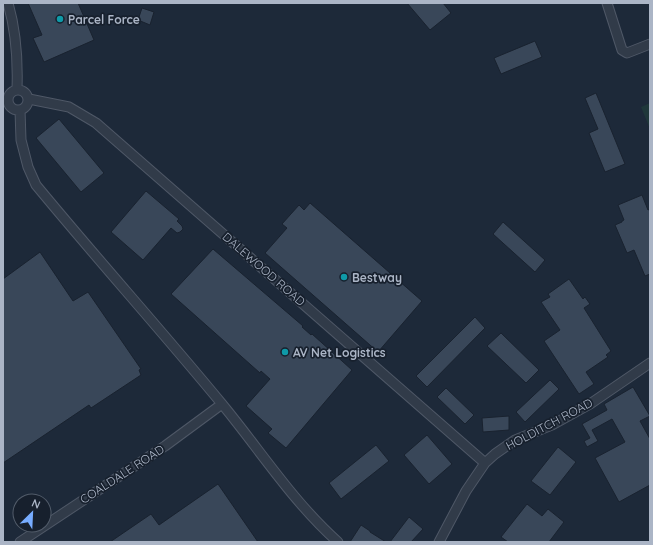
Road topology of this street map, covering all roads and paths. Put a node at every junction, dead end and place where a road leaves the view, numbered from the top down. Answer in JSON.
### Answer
{"nodes":[{"id":1,"x":8,"y":3,"type":"edge"},
{"id":2,"x":607,"y":3,"type":"edge"},
{"id":3,"x":650,"y":44,"type":"edge"},
{"id":4,"x":17,"y":89,"type":"junction"},
{"id":5,"x":29,"y":99,"type":"junction"},
{"id":6,"x":20,"y":110,"type":"junction"},
{"id":7,"x":650,"y":363,"type":"edge"},
{"id":8,"x":222,"y":404,"type":"junction"},
{"id":9,"x":485,"y":463,"type":"junction"},
{"id":10,"x":20,"y":542,"type":"edge"},
{"id":11,"x":338,"y":542,"type":"edge"},
{"id":12,"x":439,"y":542,"type":"edge"}],
"edges":[{"from":1,"to":4,"type":"street"},
{"from":2,"to":3,"type":"street"},
{"from":4,"to":5,"type":"street","name":"DALEWOOD ROAD"},
{"from":4,"to":6,"type":"street"},
{"from":5,"to":6,"type":"street"},
{"from":5,"to":9,"type":"street","name":"DALEWOOD ROAD"},
{"from":6,"to":8,"type":"street"},
{"from":7,"to":9,"type":"street","name":"HOLDITCH ROAD"},
{"from":8,"to":10,"type":"street","name":"COALDALE ROAD"},
{"from":8,"to":11,"type":"street"},
{"from":9,"to":12,"type":"street","name":"HOLDITCH ROAD"}]}
